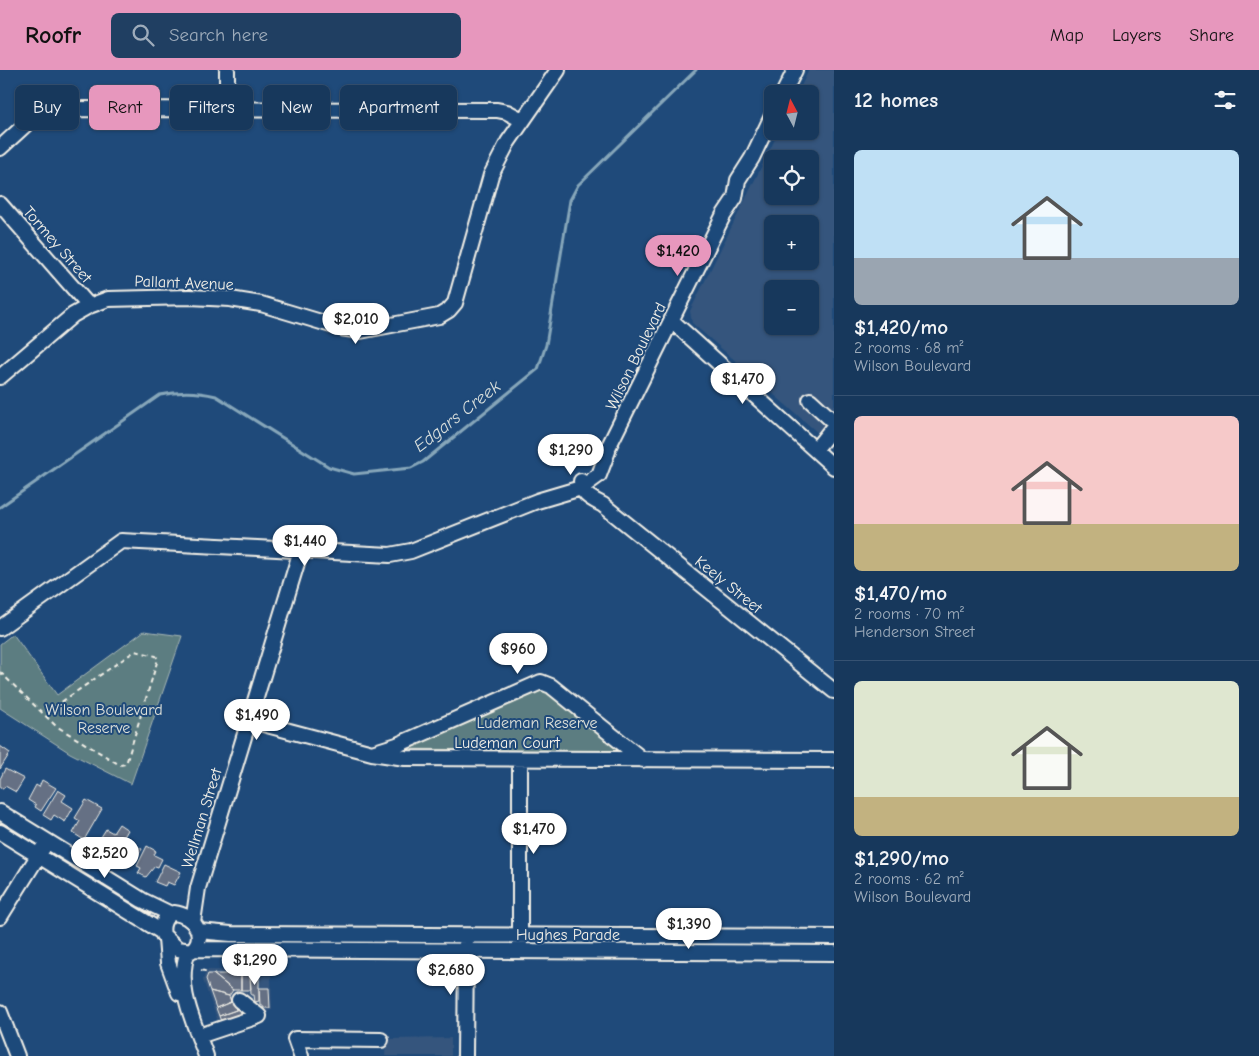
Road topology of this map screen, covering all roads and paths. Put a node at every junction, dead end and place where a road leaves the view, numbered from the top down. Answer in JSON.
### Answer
{"nodes":[{"id":1,"x":227,"y":70,"type":"edge"},
{"id":2,"x":558,"y":70,"type":"edge"},
{"id":3,"x":791,"y":71,"type":"edge"},
{"id":4,"x":227,"y":85,"type":"edge"},
{"id":5,"x":786,"y":85,"type":"edge"},
{"id":6,"x":170,"y":109,"type":"edge"},
{"id":7,"x":253,"y":109,"type":"edge"},
{"id":8,"x":522,"y":120,"type":"junction"},
{"id":9,"x":764,"y":133,"type":"edge"},
{"id":10,"x":0,"y":148,"type":"edge"},
{"id":11,"x":0,"y":204,"type":"edge"},
{"id":12,"x":89,"y":306,"type":"junction"},
{"id":13,"x":672,"y":321,"type":"junction"},
{"id":14,"x":0,"y":376,"type":"edge"},
{"id":15,"x":810,"y":400,"type":"dead end"},
{"id":16,"x":834,"y":422,"type":"edge"},
{"id":17,"x":834,"y":426,"type":"edge"},
{"id":18,"x":815,"y":450,"type":"junction"},
{"id":19,"x":834,"y":467,"type":"edge"},
{"id":20,"x":583,"y":485,"type":"junction"},
{"id":21,"x":294,"y":550,"type":"junction"},
{"id":22,"x":0,"y":628,"type":"edge"},
{"id":23,"x":0,"y":672,"type":"edge"},
{"id":24,"x":834,"y":690,"type":"edge"},
{"id":25,"x":44,"y":714,"type":"junction"},
{"id":26,"x":248,"y":720,"type":"junction"},
{"id":27,"x":372,"y":753,"type":"junction"},
{"id":28,"x":520,"y":759,"type":"junction"},
{"id":29,"x":643,"y":760,"type":"junction"},
{"id":30,"x":834,"y":760,"type":"edge"},
{"id":31,"x":0,"y":812,"type":"edge"},
{"id":32,"x":0,"y":832,"type":"edge"},
{"id":33,"x":47,"y":842,"type":"junction"},
{"id":34,"x":39,"y":855,"type":"junction"},
{"id":35,"x":198,"y":888,"type":"junction"},
{"id":36,"x":175,"y":914,"type":"junction"},
{"id":37,"x":0,"y":917,"type":"edge"},
{"id":38,"x":196,"y":927,"type":"junction"},
{"id":39,"x":164,"y":936,"type":"junction"},
{"id":40,"x":466,"y":936,"type":"junction"},
{"id":41,"x":519,"y":936,"type":"junction"},
{"id":42,"x":828,"y":937,"type":"edge"},
{"id":43,"x":191,"y":950,"type":"junction"},
{"id":44,"x":466,"y":951,"type":"junction"},
{"id":45,"x":520,"y":952,"type":"junction"},
{"id":46,"x":828,"y":953,"type":"edge"},
{"id":47,"x":201,"y":970,"type":"dead end"},
{"id":48,"x":208,"y":972,"type":"dead end"},
{"id":49,"x":239,"y":1000,"type":"dead end"},
{"id":50,"x":188,"y":1008,"type":"junction"},
{"id":51,"x":0,"y":1012,"type":"edge"},
{"id":52,"x":199,"y":1036,"type":"junction"},
{"id":53,"x":381,"y":1040,"type":"dead end"},
{"id":54,"x":16,"y":1056,"type":"edge"},
{"id":55,"x":206,"y":1056,"type":"edge"},
{"id":56,"x":301,"y":1056,"type":"edge"},
{"id":57,"x":465,"y":1056,"type":"edge"}],
"edges":[{"from":1,"to":4,"type":"street"},
{"from":2,"to":8,"type":"street","name":"Pallant Avenue"},
{"from":3,"to":5,"type":"street"},
{"from":6,"to":10,"type":"street"},
{"from":7,"to":8,"type":"street"},
{"from":8,"to":12,"type":"street","name":"Pallant Avenue"},
{"from":9,"to":13,"type":"street","name":"Wilson Boulevard"},
{"from":11,"to":12,"type":"street","name":"Tormey Street"},
{"from":12,"to":14,"type":"street","name":"Pallant Avenue"},
{"from":13,"to":18,"type":"street"},
{"from":13,"to":20,"type":"street","name":"Wilson Boulevard"},
{"from":15,"to":16,"type":"street"},
{"from":17,"to":18,"type":"street"},
{"from":18,"to":19,"type":"street"},
{"from":20,"to":21,"type":"street","name":"Wilson Boulevard"},
{"from":20,"to":24,"type":"street","name":"Keely Street"},
{"from":21,"to":22,"type":"street","name":"Wilson Boulevard"},
{"from":21,"to":26,"type":"street","name":"Wellman Street"},
{"from":23,"to":25,"type":"path"},
{"from":25,"to":25,"type":"path"},
{"from":26,"to":27,"type":"street","name":"Ludeman Court"},
{"from":26,"to":35,"type":"street","name":"Wellman Street"},
{"from":27,"to":28,"type":"street","name":"Ludeman Court"},
{"from":27,"to":29,"type":"street","name":"Ludeman Court"},
{"from":28,"to":29,"type":"street","name":"Ludeman Court"},
{"from":28,"to":41,"type":"street"},
{"from":29,"to":30,"type":"street","name":"Ludeman Court"},
{"from":31,"to":33,"type":"street"},
{"from":32,"to":34,"type":"street"},
{"from":33,"to":34,"type":"street"},
{"from":33,"to":36,"type":"street"},
{"from":34,"to":37,"type":"street"},
{"from":34,"to":39,"type":"street"},
{"from":35,"to":36,"type":"street","name":"Wellman Street"},
{"from":35,"to":38,"type":"street","name":"Wellman Street"},
{"from":36,"to":38,"type":"street"},
{"from":36,"to":39,"type":"street"},
{"from":38,"to":40,"type":"street","name":"Hughes Parade"},
{"from":38,"to":43,"type":"street"},
{"from":39,"to":43,"type":"street"},
{"from":39,"to":50,"type":"street"},
{"from":40,"to":41,"type":"street","name":"Hughes Parade"},
{"from":40,"to":44,"type":"street"},
{"from":41,"to":42,"type":"street","name":"Hughes Parade"},
{"from":41,"to":45,"type":"street"},
{"from":42,"to":46,"type":"street","name":"Hughes Parade"},
{"from":43,"to":44,"type":"street","name":"Hughes Parade"},
{"from":43,"to":50,"type":"street"},
{"from":44,"to":45,"type":"street","name":"Hughes Parade"},
{"from":44,"to":57,"type":"street"},
{"from":45,"to":46,"type":"street","name":"Hughes Parade"},
{"from":47,"to":48,"type":"path"},
{"from":49,"to":52,"type":"street"},
{"from":50,"to":52,"type":"street"},
{"from":51,"to":54,"type":"street"},
{"from":52,"to":55,"type":"street"},
{"from":53,"to":56,"type":"street"}]}
